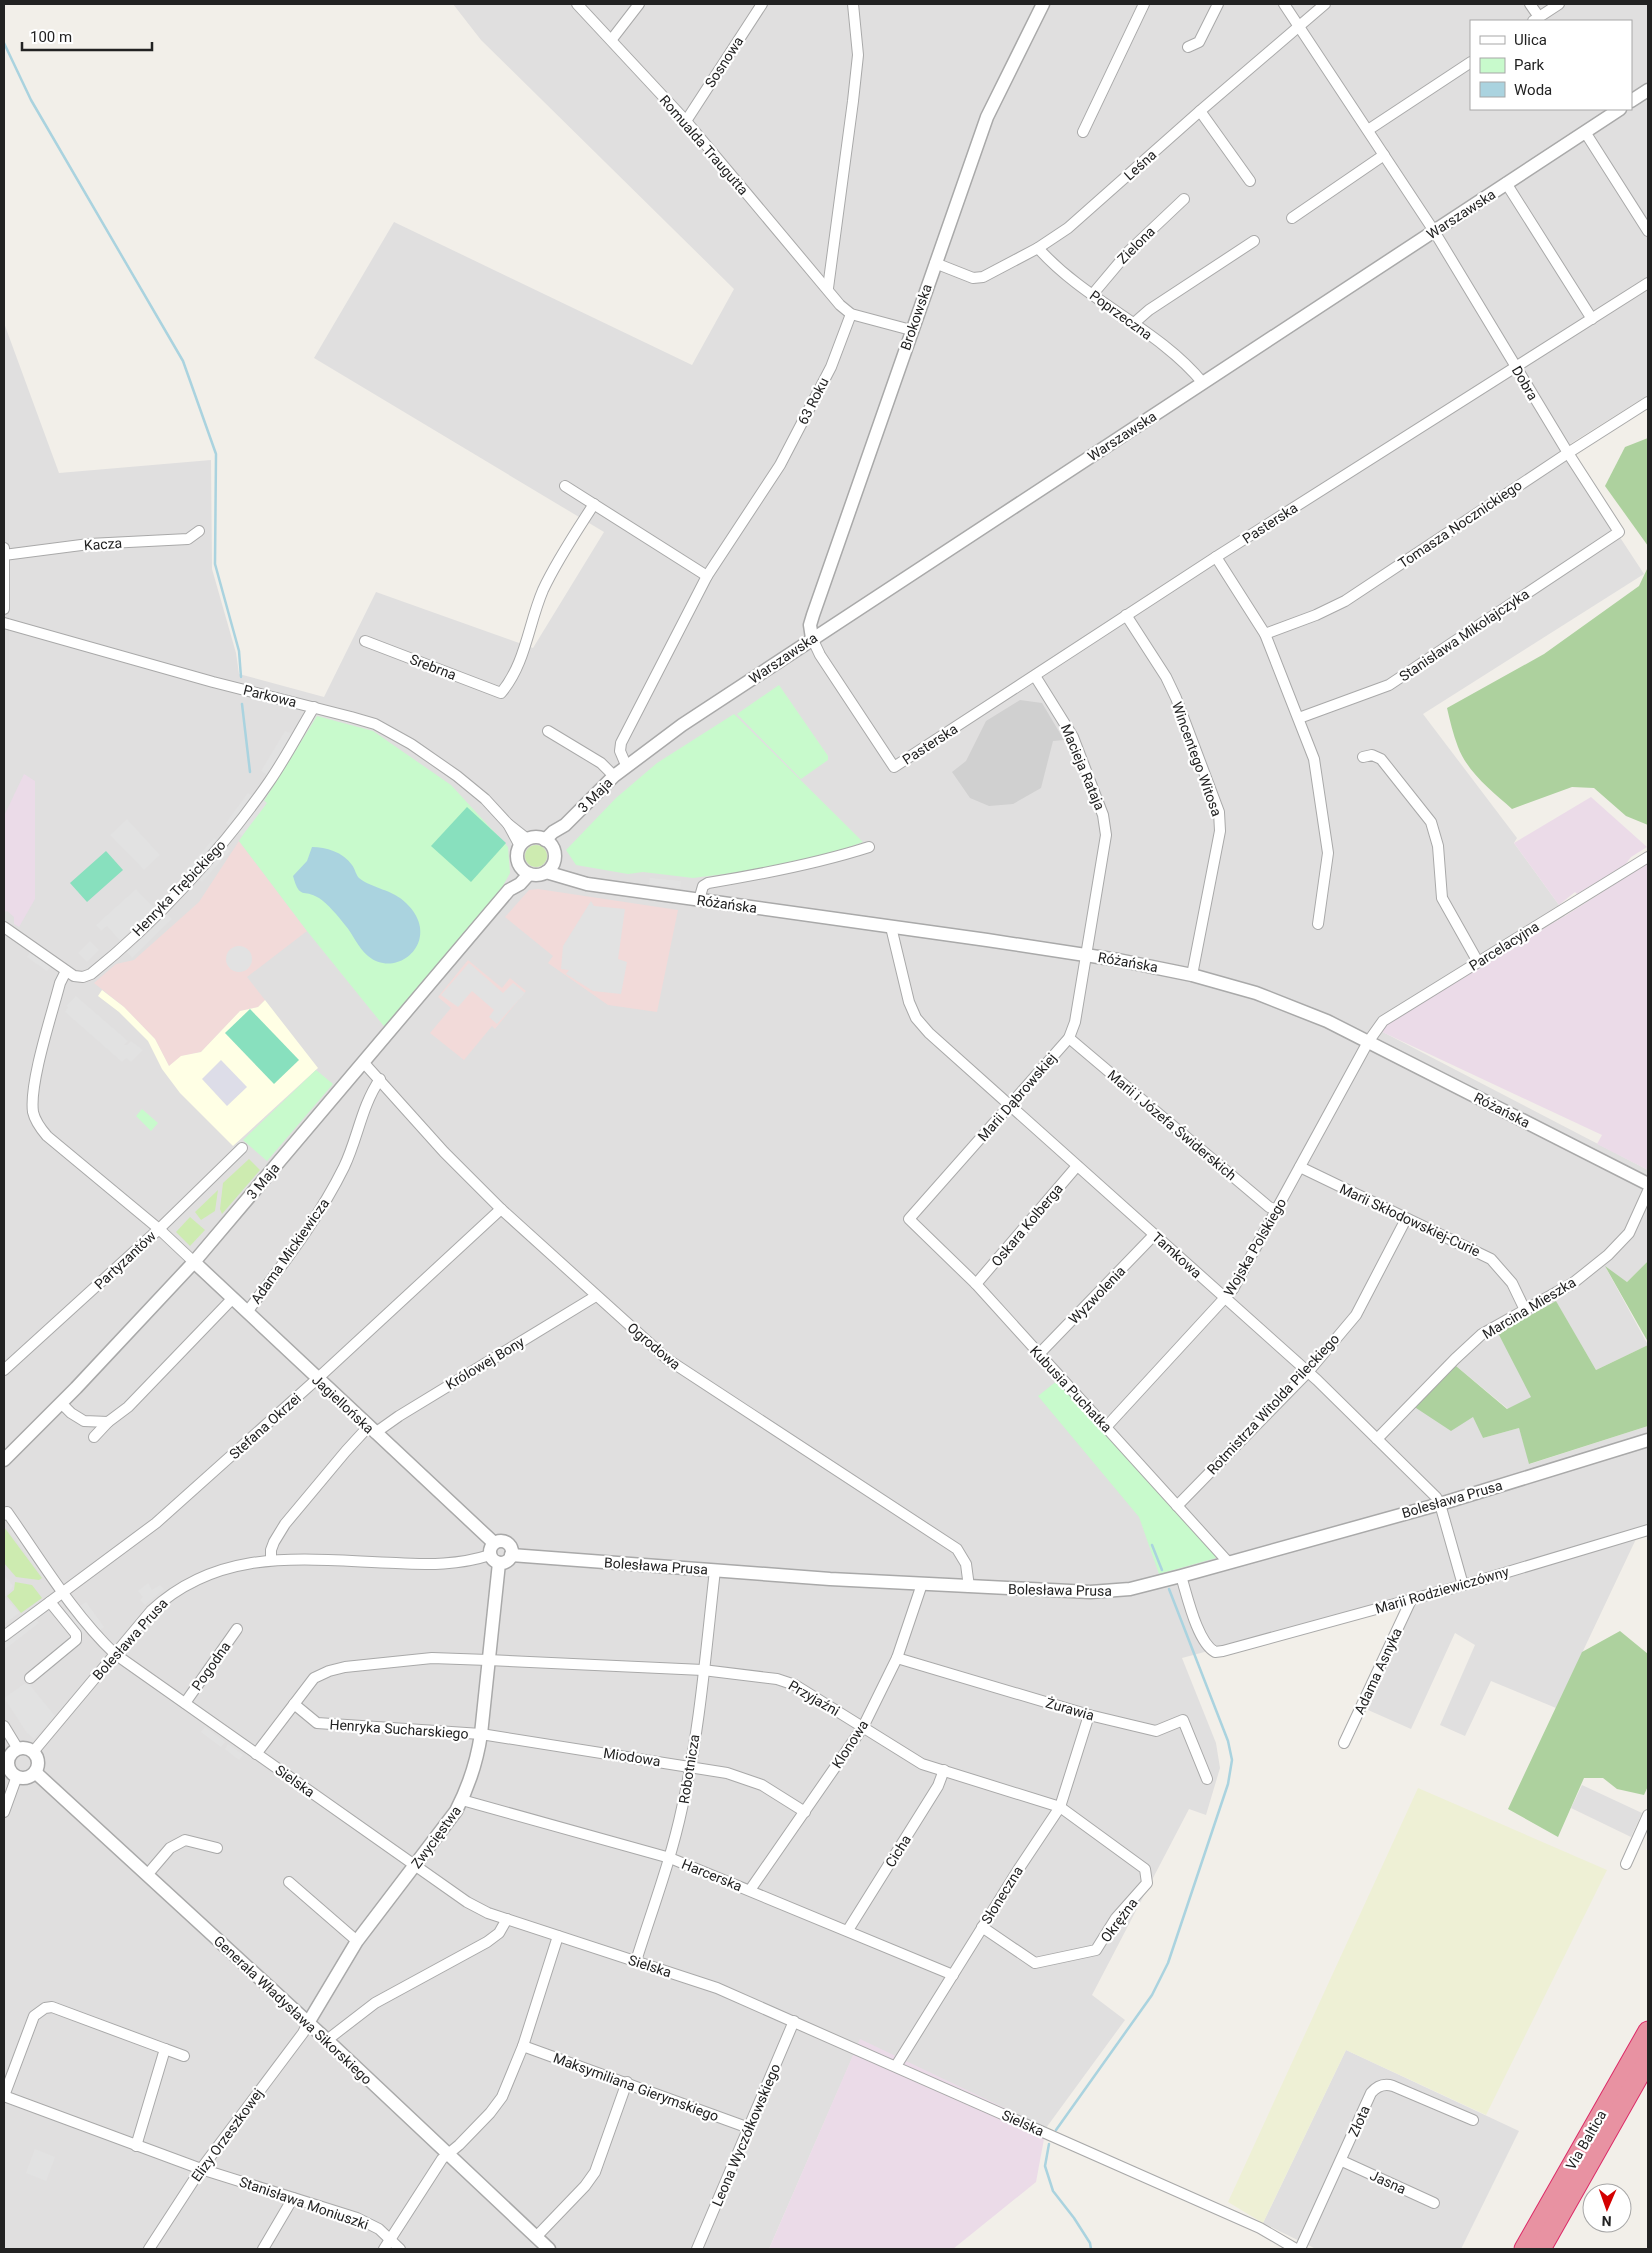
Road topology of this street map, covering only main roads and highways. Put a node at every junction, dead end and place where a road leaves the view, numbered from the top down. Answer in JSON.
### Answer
{"nodes":[{"id":1,"x":1648,"y":2031,"type":"edge"},
{"id":2,"x":1648,"y":2060,"type":"edge"},
{"id":3,"x":1524,"y":2249,"type":"edge"},
{"id":4,"x":1540,"y":2249,"type":"edge"}],
"edges":[{"from":1,"to":3,"type":"highway","name":"Via Baltica"},
{"from":2,"to":4,"type":"highway","name":"Via Baltica"}]}
